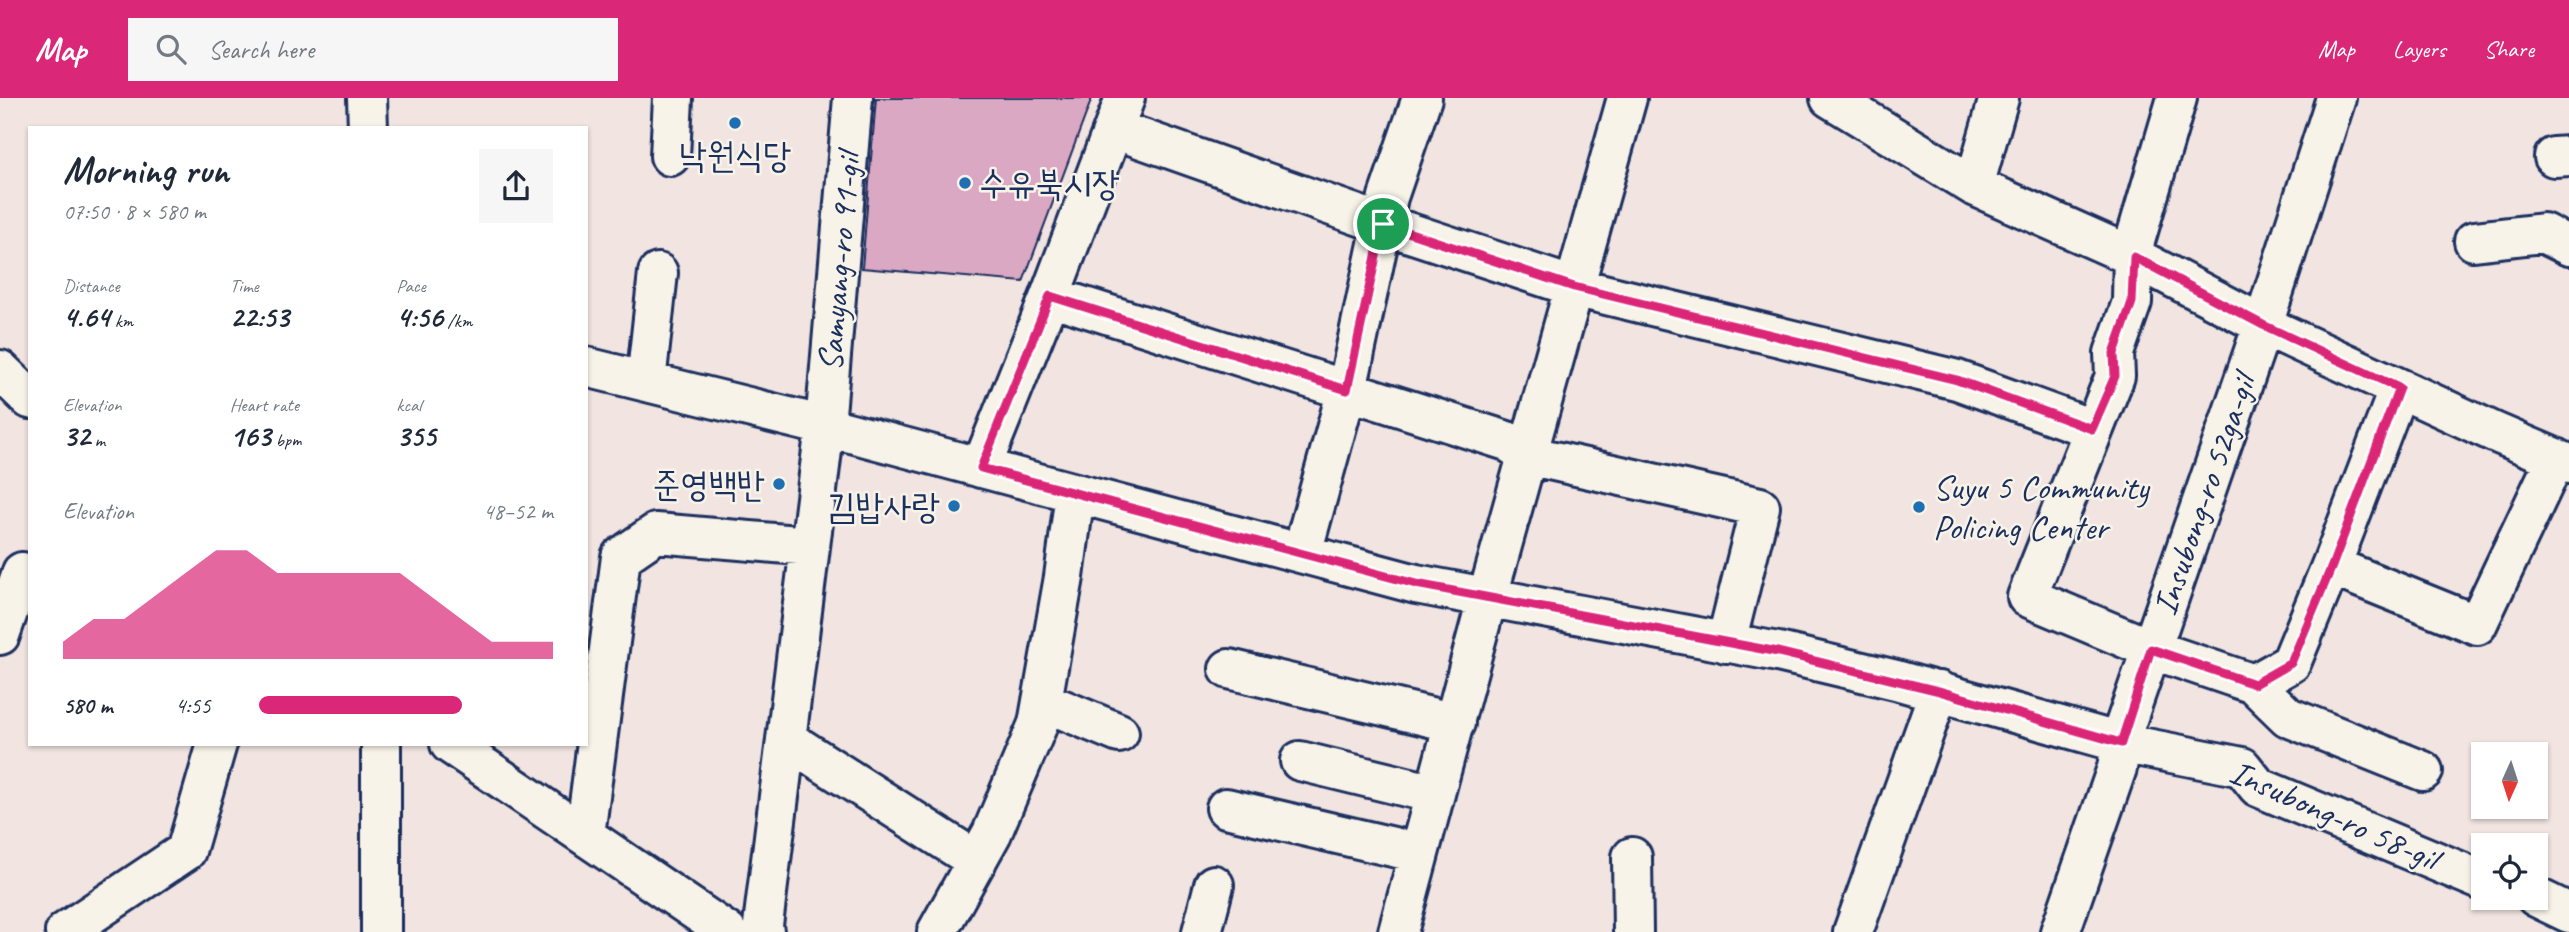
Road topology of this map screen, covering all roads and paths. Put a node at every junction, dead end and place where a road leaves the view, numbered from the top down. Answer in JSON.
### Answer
{"nodes":[{"id":1,"x":367,"y":98,"type":"edge"},
{"id":2,"x":673,"y":98,"type":"edge"},
{"id":3,"x":853,"y":98,"type":"edge"},
{"id":4,"x":1422,"y":98,"type":"edge"},
{"id":5,"x":1627,"y":98,"type":"edge"},
{"id":6,"x":1829,"y":98,"type":"edge"},
{"id":7,"x":1999,"y":98,"type":"edge"},
{"id":8,"x":2177,"y":98,"type":"edge"},
{"id":9,"x":2336,"y":98,"type":"edge"},
{"id":10,"x":1119,"y":113,"type":"edge"},
{"id":11,"x":368,"y":126,"type":"edge"},
{"id":12,"x":670,"y":156,"type":"dead end"},
{"id":13,"x":1974,"y":186,"type":"junction"},
{"id":14,"x":1383,"y":224,"type":"junction"},
{"id":15,"x":2474,"y":241,"type":"dead end"},
{"id":16,"x":2569,"y":246,"type":"edge"},
{"id":17,"x":2134,"y":257,"type":"junction"},
{"id":18,"x":658,"y":273,"type":"dead end"},
{"id":19,"x":1574,"y":287,"type":"junction"},
{"id":20,"x":1050,"y":296,"type":"junction"},
{"id":21,"x":2263,"y":325,"type":"junction"},
{"id":22,"x":588,"y":368,"type":"edge"},
{"id":23,"x":0,"y":370,"type":"edge"},
{"id":24,"x":646,"y":382,"type":"junction"},
{"id":25,"x":2399,"y":388,"type":"junction"},
{"id":26,"x":1347,"y":390,"type":"junction"},
{"id":27,"x":28,"y":397,"type":"edge"},
{"id":28,"x":825,"y":426,"type":"junction"},
{"id":29,"x":2092,"y":429,"type":"junction"},
{"id":30,"x":1527,"y":455,"type":"junction"},
{"id":31,"x":2562,"y":461,"type":"edge"},
{"id":32,"x":981,"y":468,"type":"junction"},
{"id":33,"x":1075,"y":493,"type":"junction"},
{"id":34,"x":810,"y":546,"type":"junction"},
{"id":35,"x":1302,"y":553,"type":"junction"},
{"id":36,"x":2332,"y":566,"type":"junction"},
{"id":37,"x":28,"y":574,"type":"edge"},
{"id":38,"x":1487,"y":599,"type":"junction"},
{"id":39,"x":0,"y":635,"type":"edge"},
{"id":40,"x":1726,"y":643,"type":"junction"},
{"id":41,"x":2151,"y":649,"type":"junction"},
{"id":42,"x":1229,"y":669,"type":"dead end"},
{"id":43,"x":2254,"y":684,"type":"junction"},
{"id":44,"x":1939,"y":691,"type":"junction"},
{"id":45,"x":1042,"y":701,"type":"junction"},
{"id":46,"x":1455,"y":723,"type":"junction"},
{"id":47,"x":1119,"y":733,"type":"dead end"},
{"id":48,"x":786,"y":739,"type":"junction"},
{"id":49,"x":2121,"y":743,"type":"junction"},
{"id":50,"x":216,"y":746,"type":"edge"},
{"id":51,"x":382,"y":746,"type":"edge"},
{"id":52,"x":453,"y":746,"type":"edge"},
{"id":53,"x":1300,"y":761,"type":"dead end"},
{"id":54,"x":2423,"y":771,"type":"dead end"},
{"id":55,"x":1435,"y":794,"type":"junction"},
{"id":56,"x":1226,"y":808,"type":"dead end"},
{"id":57,"x":585,"y":835,"type":"junction"},
{"id":58,"x":1419,"y":853,"type":"junction"},
{"id":59,"x":1632,"y":857,"type":"dead end"},
{"id":60,"x":976,"y":861,"type":"junction"},
{"id":61,"x":2471,"y":876,"type":"edge"},
{"id":62,"x":1214,"y":885,"type":"dead end"},
{"id":63,"x":2548,"y":903,"type":"edge"},
{"id":64,"x":2569,"y":913,"type":"edge"},
{"id":65,"x":65,"y":932,"type":"edge"},
{"id":66,"x":381,"y":932,"type":"edge"},
{"id":67,"x":727,"y":932,"type":"edge"},
{"id":68,"x":764,"y":932,"type":"edge"},
{"id":69,"x":937,"y":932,"type":"edge"},
{"id":70,"x":1202,"y":932,"type":"edge"},
{"id":71,"x":1398,"y":932,"type":"edge"},
{"id":72,"x":1633,"y":932,"type":"edge"},
{"id":73,"x":1853,"y":932,"type":"edge"},
{"id":74,"x":2060,"y":932,"type":"edge"}],
"edges":[{"from":1,"to":11,"type":"street"},
{"from":2,"to":12,"type":"street"},
{"from":3,"to":28,"type":"street","name":"Samyang-ro 91-gil"},
{"from":4,"to":14,"type":"street"},
{"from":5,"to":19,"type":"street"},
{"from":6,"to":13,"type":"street"},
{"from":7,"to":13,"type":"street"},
{"from":8,"to":17,"type":"street"},
{"from":9,"to":21,"type":"street","name":"Insubong-ro 52ga-gil"},
{"from":10,"to":14,"type":"street"},
{"from":10,"to":20,"type":"street"},
{"from":13,"to":17,"type":"street"},
{"from":14,"to":19,"type":"street"},
{"from":14,"to":26,"type":"street"},
{"from":15,"to":16,"type":"street"},
{"from":17,"to":21,"type":"street"},
{"from":17,"to":29,"type":"street"},
{"from":18,"to":24,"type":"street"},
{"from":19,"to":29,"type":"street"},
{"from":19,"to":30,"type":"street"},
{"from":20,"to":26,"type":"street"},
{"from":20,"to":32,"type":"street"},
{"from":21,"to":25,"type":"street"},
{"from":21,"to":41,"type":"street","name":"Insubong-ro 52ga-gil"},
{"from":22,"to":24,"type":"street","name":"Samyang-ro 91-gil"},
{"from":23,"to":27,"type":"street"},
{"from":24,"to":28,"type":"street","name":"Samyang-ro 91-gil"},
{"from":25,"to":31,"type":"street"},
{"from":25,"to":36,"type":"street"},
{"from":26,"to":30,"type":"street"},
{"from":26,"to":35,"type":"street"},
{"from":28,"to":32,"type":"street","name":"Samyang-ro 91-gil"},
{"from":28,"to":34,"type":"street"},
{"from":29,"to":41,"type":"street"},
{"from":30,"to":38,"type":"street"},
{"from":30,"to":40,"type":"street"},
{"from":31,"to":36,"type":"street"},
{"from":32,"to":33,"type":"street","name":"Samyang-ro 91-gil"},
{"from":33,"to":35,"type":"street","name":"Samyang-ro 91-gil"},
{"from":33,"to":45,"type":"street"},
{"from":34,"to":48,"type":"street"},
{"from":34,"to":57,"type":"street"},
{"from":35,"to":38,"type":"street","name":"Samyang-ro 91-gil"},
{"from":36,"to":43,"type":"street"},
{"from":37,"to":39,"type":"street"},
{"from":38,"to":40,"type":"street","name":"Insubong-ro 58-gil"},
{"from":38,"to":46,"type":"street"},
{"from":40,"to":44,"type":"street","name":"Insubong-ro 58-gil"},
{"from":41,"to":43,"type":"street"},
{"from":41,"to":49,"type":"street","name":"Insubong-ro 52ga-gil"},
{"from":42,"to":46,"type":"street"},
{"from":43,"to":54,"type":"street"},
{"from":44,"to":49,"type":"street","name":"Insubong-ro 58-gil"},
{"from":44,"to":73,"type":"street"},
{"from":45,"to":47,"type":"street"},
{"from":45,"to":60,"type":"street"},
{"from":46,"to":55,"type":"street"},
{"from":48,"to":60,"type":"street"},
{"from":48,"to":68,"type":"street"},
{"from":49,"to":61,"type":"street","name":"Insubong-ro 58-gil"},
{"from":49,"to":74,"type":"street","name":"Insubong-ro 52ga-gil"},
{"from":50,"to":65,"type":"street"},
{"from":51,"to":66,"type":"street"},
{"from":52,"to":57,"type":"street"},
{"from":53,"to":55,"type":"street"},
{"from":55,"to":58,"type":"street"},
{"from":56,"to":58,"type":"street"},
{"from":57,"to":67,"type":"street"},
{"from":58,"to":71,"type":"street"},
{"from":59,"to":72,"type":"street"},
{"from":60,"to":69,"type":"street"},
{"from":62,"to":70,"type":"street"},
{"from":63,"to":64,"type":"street"}]}
